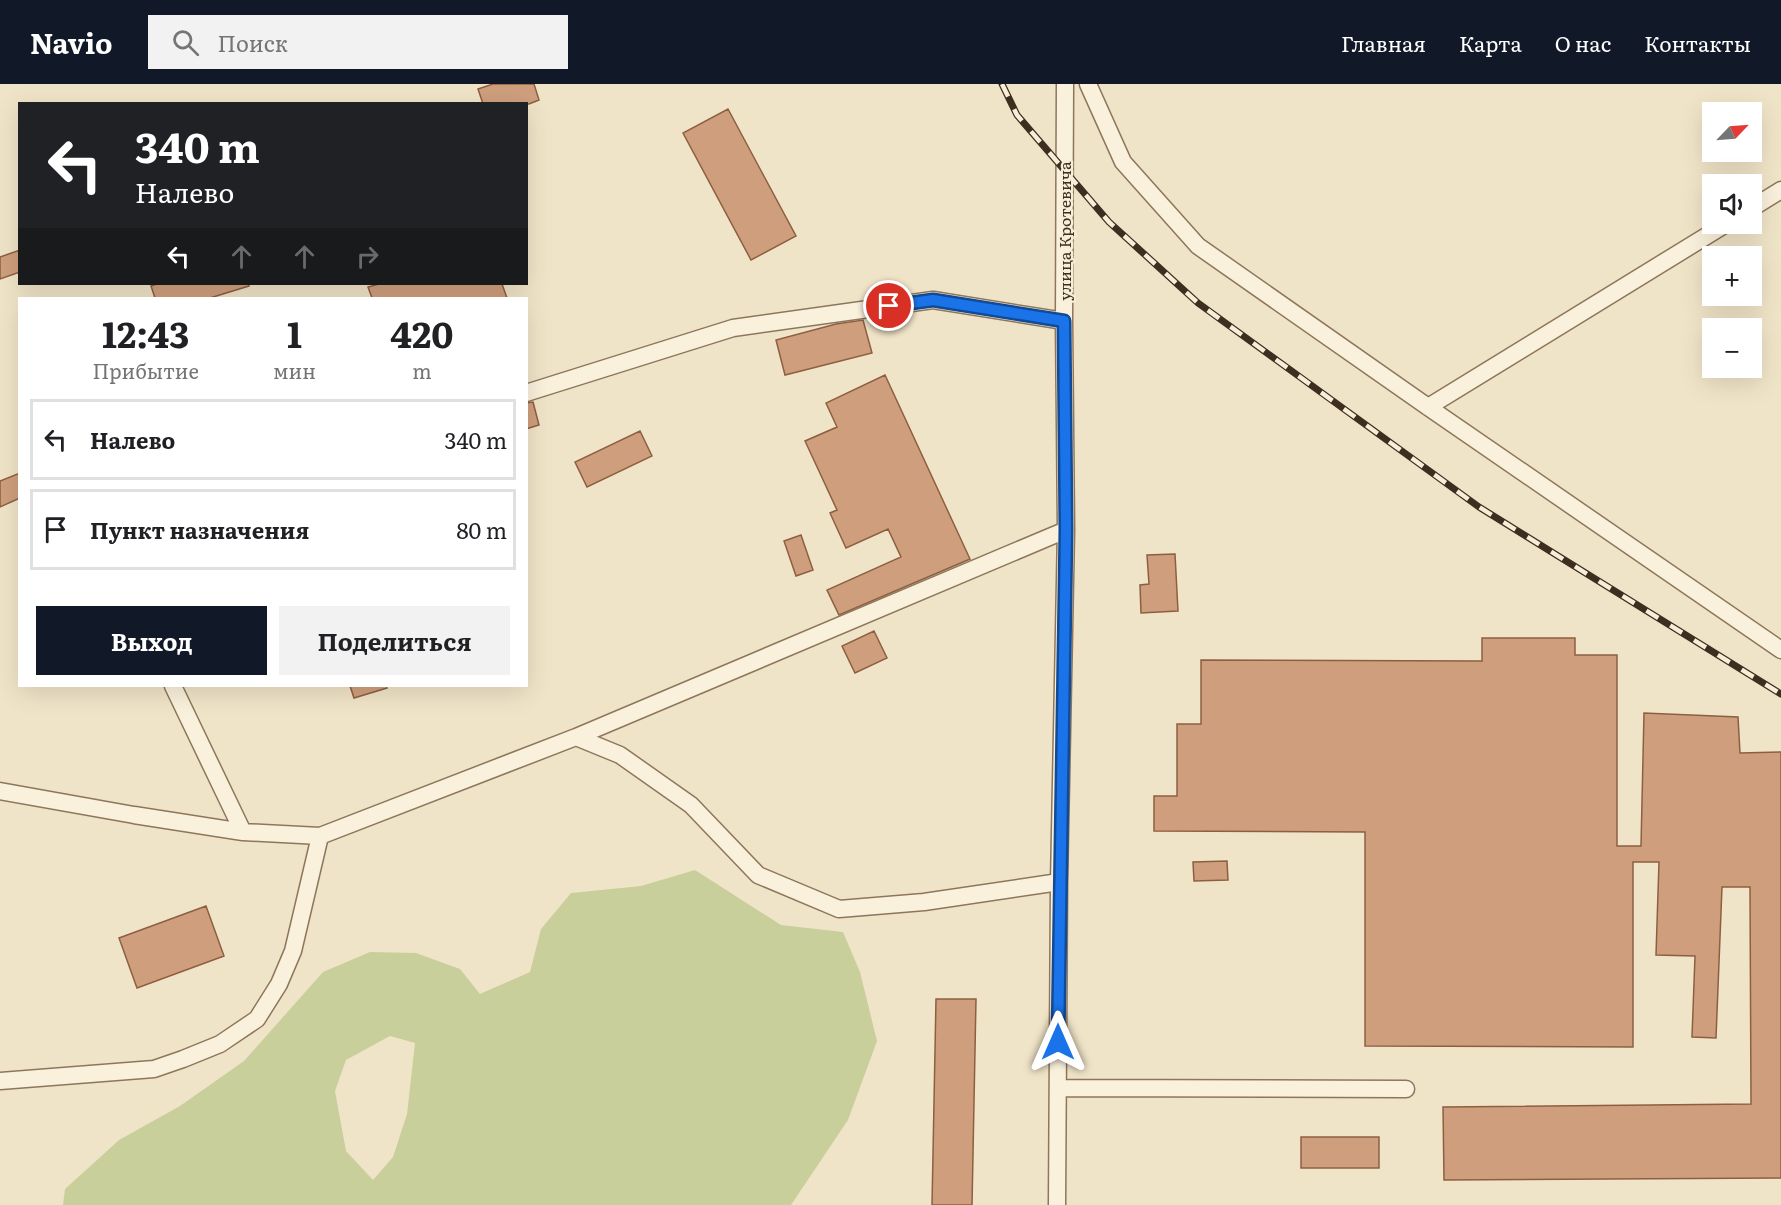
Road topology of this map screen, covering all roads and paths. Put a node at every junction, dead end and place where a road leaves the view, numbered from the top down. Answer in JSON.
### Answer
{"nodes":[{"id":1,"x":1065,"y":84,"type":"edge"},
{"id":2,"x":1088,"y":84,"type":"edge"},
{"id":3,"x":1781,"y":190,"type":"edge"},
{"id":4,"x":1762,"y":202,"type":"edge"},
{"id":5,"x":1710,"y":234,"type":"edge"},
{"id":6,"x":1064,"y":321,"type":"junction"},
{"id":7,"x":528,"y":392,"type":"edge"},
{"id":8,"x":1428,"y":407,"type":"junction"},
{"id":9,"x":1066,"y":530,"type":"junction"},
{"id":10,"x":1781,"y":650,"type":"edge"},
{"id":11,"x":173,"y":687,"type":"edge"},
{"id":12,"x":576,"y":737,"type":"junction"},
{"id":13,"x":0,"y":791,"type":"edge"},
{"id":14,"x":243,"y":832,"type":"junction"},
{"id":15,"x":320,"y":836,"type":"junction"},
{"id":16,"x":1059,"y":882,"type":"junction"},
{"id":17,"x":0,"y":1081,"type":"edge"},
{"id":18,"x":1058,"y":1088,"type":"junction"},
{"id":19,"x":1406,"y":1089,"type":"dead end"},
{"id":20,"x":1057,"y":1205,"type":"edge"}],
"edges":[{"from":1,"to":6,"type":"street","name":"улица Кротевича"},
{"from":2,"to":8,"type":"street"},
{"from":3,"to":4,"type":"street"},
{"from":5,"to":8,"type":"street"},
{"from":6,"to":7,"type":"street"},
{"from":6,"to":9,"type":"street","name":"улица Кротевича"},
{"from":8,"to":10,"type":"street"},
{"from":9,"to":12,"type":"street"},
{"from":9,"to":16,"type":"street","name":"улица Кротевича"},
{"from":11,"to":14,"type":"street"},
{"from":12,"to":15,"type":"street"},
{"from":12,"to":16,"type":"street"},
{"from":13,"to":14,"type":"street"},
{"from":14,"to":15,"type":"street"},
{"from":15,"to":17,"type":"street"},
{"from":16,"to":18,"type":"street","name":"улица Кротевича"},
{"from":18,"to":19,"type":"street"},
{"from":18,"to":20,"type":"street","name":"улица Кротевича"}]}
